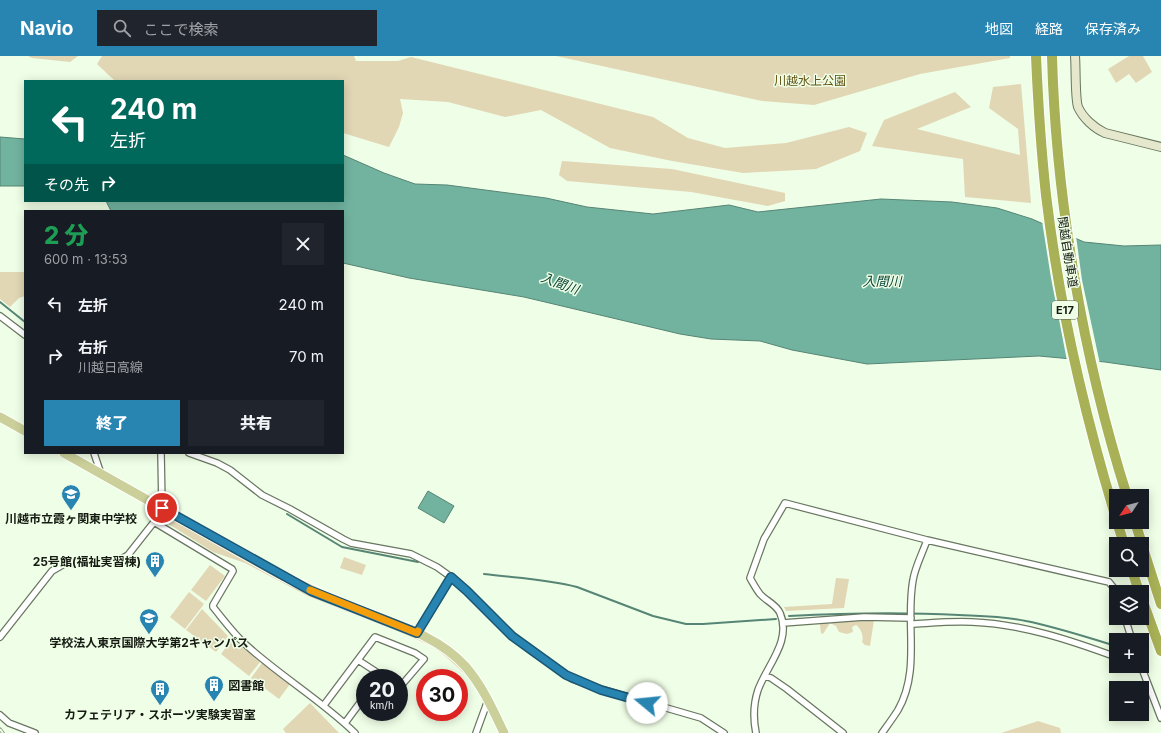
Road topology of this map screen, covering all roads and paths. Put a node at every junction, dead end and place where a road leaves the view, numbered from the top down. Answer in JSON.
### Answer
{"nodes":[{"id":1,"x":1036,"y":56,"type":"edge"},
{"id":2,"x":1052,"y":56,"type":"edge"},
{"id":3,"x":1075,"y":56,"type":"edge"},
{"id":4,"x":1161,"y":147,"type":"edge"},
{"id":5,"x":0,"y":316,"type":"edge"},
{"id":6,"x":24,"y":334,"type":"edge"},
{"id":7,"x":0,"y":417,"type":"edge"},
{"id":8,"x":24,"y":430,"type":"edge"},
{"id":9,"x":66,"y":454,"type":"edge"},
{"id":10,"x":94,"y":454,"type":"edge"},
{"id":11,"x":161,"y":454,"type":"edge"},
{"id":12,"x":192,"y":454,"type":"edge"},
{"id":13,"x":101,"y":474,"type":"junction"},
{"id":14,"x":1125,"y":489,"type":"edge"},
{"id":15,"x":1109,"y":495,"type":"edge"},
{"id":16,"x":162,"y":508,"type":"junction"},
{"id":17,"x":154,"y":522,"type":"junction"},
{"id":18,"x":927,"y":540,"type":"junction"},
{"id":19,"x":1149,"y":568,"type":"edge"},
{"id":20,"x":451,"y":577,"type":"junction"},
{"id":21,"x":1111,"y":585,"type":"edge"},
{"id":22,"x":1161,"y":604,"type":"edge"},
{"id":23,"x":1149,"y":618,"type":"edge"},
{"id":24,"x":911,"y":621,"type":"junction"},
{"id":25,"x":783,"y":623,"type":"junction"},
{"id":26,"x":417,"y":633,"type":"junction"},
{"id":27,"x":0,"y":637,"type":"edge"},
{"id":28,"x":1161,"y":650,"type":"edge"},
{"id":29,"x":1109,"y":655,"type":"edge"},
{"id":30,"x":358,"y":660,"type":"junction"},
{"id":31,"x":371,"y":669,"type":"edge"},
{"id":32,"x":1143,"y":673,"type":"edge"},
{"id":33,"x":765,"y":676,"type":"junction"},
{"id":34,"x":408,"y":678,"type":"edge"},
{"id":35,"x":488,"y":700,"type":"junction"},
{"id":36,"x":324,"y":705,"type":"junction"},
{"id":37,"x":356,"y":708,"type":"edge"},
{"id":38,"x":0,"y":715,"type":"edge"},
{"id":39,"x":1161,"y":718,"type":"edge"},
{"id":40,"x":344,"y":723,"type":"junction"},
{"id":41,"x":35,"y":733,"type":"edge"},
{"id":42,"x":354,"y":733,"type":"edge"},
{"id":43,"x":476,"y":733,"type":"edge"},
{"id":44,"x":504,"y":733,"type":"edge"},
{"id":45,"x":724,"y":733,"type":"edge"},
{"id":46,"x":756,"y":733,"type":"edge"},
{"id":47,"x":843,"y":733,"type":"edge"},
{"id":48,"x":882,"y":733,"type":"edge"}],
"edges":[{"from":1,"to":15,"type":"highway","name":"関越自動車道","number":"E17"},
{"from":2,"to":14,"type":"highway","name":"関越自動車道","number":"E17"},
{"from":3,"to":4,"type":"street"},
{"from":5,"to":6,"type":"street"},
{"from":7,"to":8,"type":"main road"},
{"from":9,"to":13,"type":"main road"},
{"from":10,"to":13,"type":"street"},
{"from":11,"to":16,"type":"street"},
{"from":12,"to":20,"type":"street"},
{"from":13,"to":16,"type":"main road"},
{"from":16,"to":17,"type":"street"},
{"from":16,"to":26,"type":"main road"},
{"from":17,"to":27,"type":"street"},
{"from":17,"to":36,"type":"street"},
{"from":18,"to":21,"type":"street"},
{"from":18,"to":24,"type":"street"},
{"from":18,"to":25,"type":"street"},
{"from":19,"to":22,"type":"highway"},
{"from":20,"to":26,"type":"street"},
{"from":20,"to":45,"type":"street"},
{"from":23,"to":28,"type":"highway"},
{"from":24,"to":25,"type":"street"},
{"from":24,"to":29,"type":"street"},
{"from":24,"to":48,"type":"street"},
{"from":25,"to":33,"type":"street"},
{"from":26,"to":35,"type":"main road"},
{"from":30,"to":31,"type":"street"},
{"from":30,"to":34,"type":"street"},
{"from":30,"to":36,"type":"street"},
{"from":32,"to":39,"type":"street"},
{"from":33,"to":46,"type":"street"},
{"from":33,"to":47,"type":"street"},
{"from":35,"to":43,"type":"street"},
{"from":35,"to":44,"type":"main road"},
{"from":36,"to":40,"type":"street"},
{"from":37,"to":40,"type":"street"},
{"from":38,"to":41,"type":"street"},
{"from":40,"to":42,"type":"street"}]}
